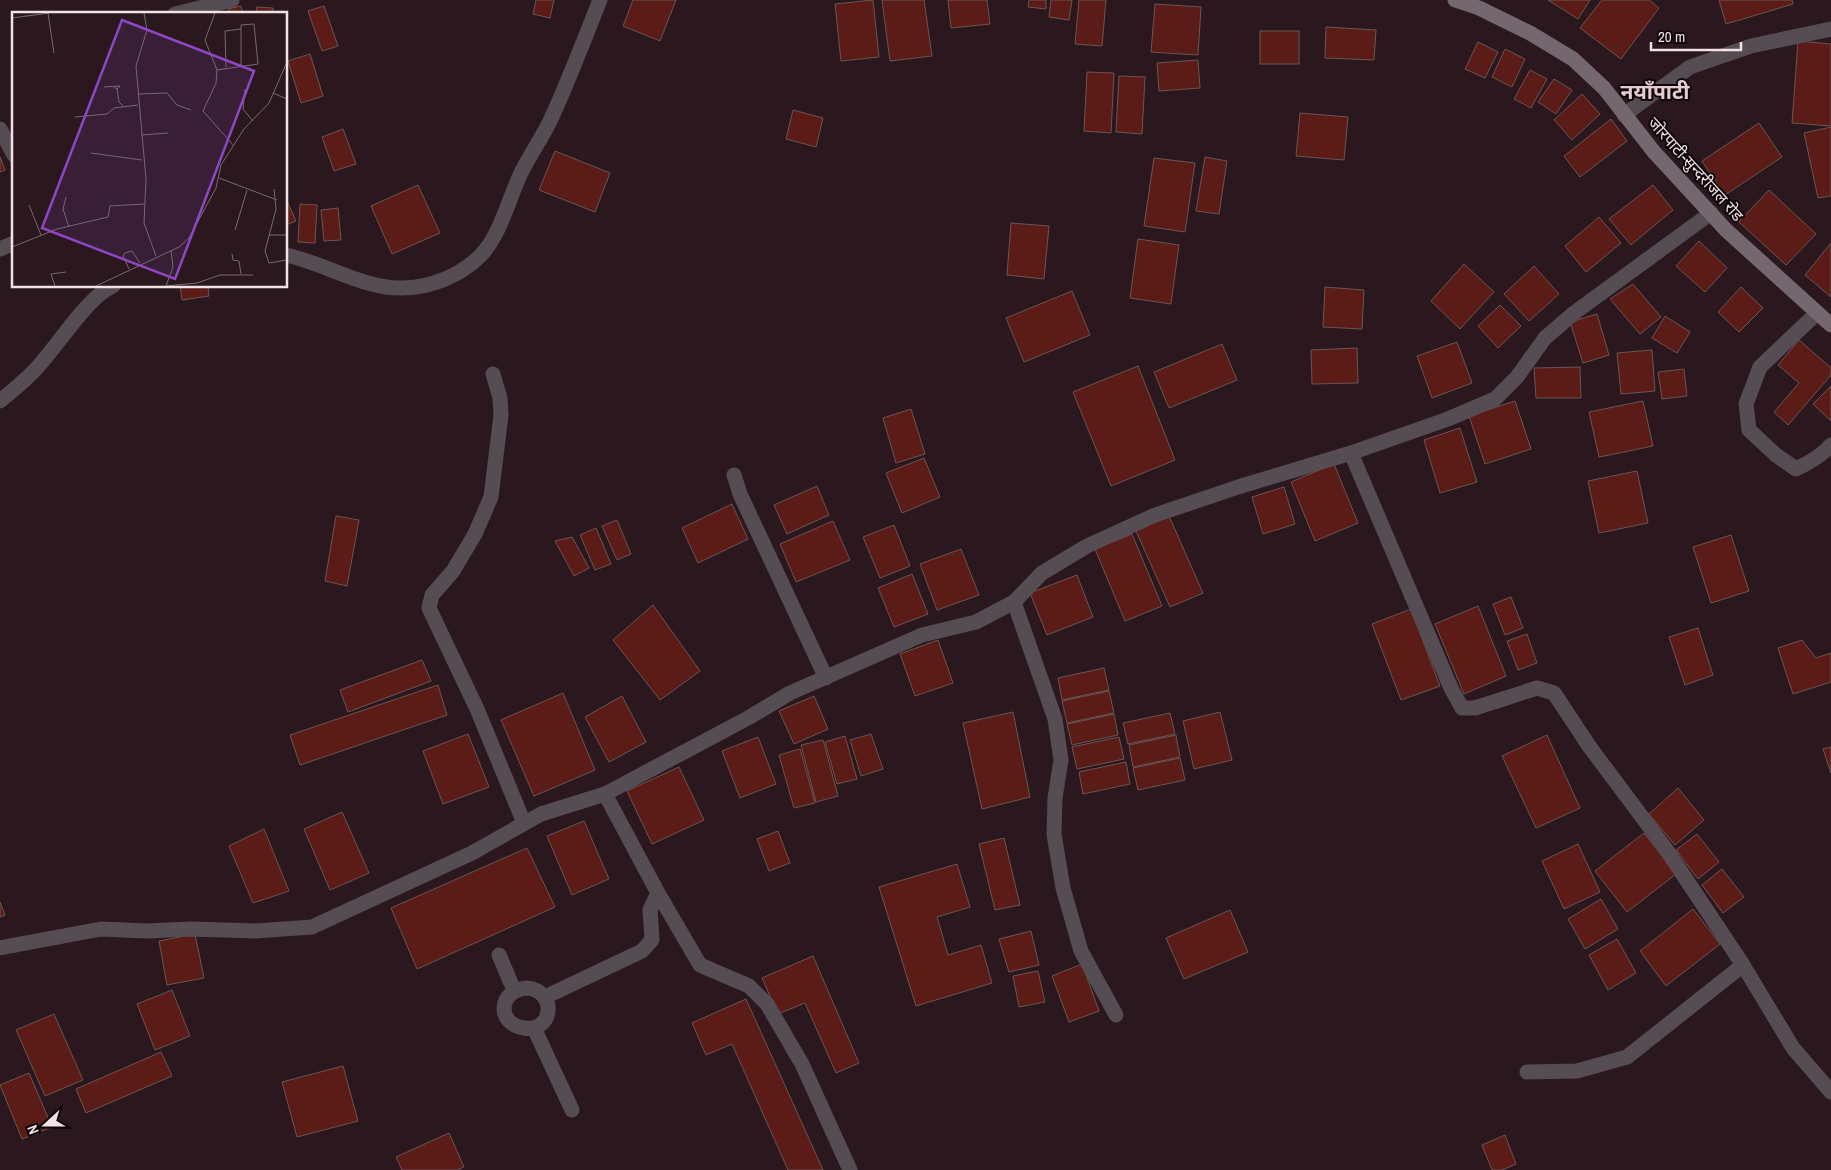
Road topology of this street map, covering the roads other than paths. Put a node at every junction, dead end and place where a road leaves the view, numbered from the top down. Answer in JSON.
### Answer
{"nodes":[{"id":1,"x":232,"y":0,"type":"edge"},
{"id":2,"x":600,"y":0,"type":"edge"},
{"id":3,"x":1455,"y":0,"type":"edge"},
{"id":4,"x":183,"y":12,"type":"edge"},
{"id":5,"x":1831,"y":29,"type":"edge"},
{"id":6,"x":1624,"y":115,"type":"junction"},
{"id":7,"x":0,"y":129,"type":"edge"},
{"id":8,"x":12,"y":151,"type":"edge"},
{"id":9,"x":1711,"y":213,"type":"junction"},
{"id":10,"x":12,"y":244,"type":"edge"},
{"id":11,"x":0,"y":249,"type":"edge"},
{"id":12,"x":288,"y":256,"type":"edge"},
{"id":13,"x":106,"y":288,"type":"edge"},
{"id":14,"x":1817,"y":313,"type":"junction"},
{"id":15,"x":1831,"y":325,"type":"edge"},
{"id":16,"x":493,"y":374,"type":"dead end"},
{"id":17,"x":0,"y":401,"type":"edge"},
{"id":18,"x":1831,"y":445,"type":"edge"},
{"id":19,"x":1351,"y":453,"type":"junction"},
{"id":20,"x":734,"y":476,"type":"dead end"},
{"id":21,"x":1014,"y":602,"type":"junction"},
{"id":22,"x":826,"y":678,"type":"junction"},
{"id":23,"x":605,"y":794,"type":"junction"},
{"id":24,"x":524,"y":823,"type":"junction"},
{"id":25,"x":658,"y":893,"type":"junction"},
{"id":26,"x":0,"y":948,"type":"edge"},
{"id":27,"x":500,"y":955,"type":"dead end"},
{"id":28,"x":1743,"y":964,"type":"junction"},
{"id":29,"x":514,"y":990,"type":"junction"},
{"id":30,"x":545,"y":997,"type":"junction"},
{"id":31,"x":1116,"y":1015,"type":"dead end"},
{"id":32,"x":534,"y":1028,"type":"junction"},
{"id":33,"x":1527,"y":1072,"type":"dead end"},
{"id":34,"x":1831,"y":1092,"type":"edge"},
{"id":35,"x":572,"y":1110,"type":"dead end"},
{"id":36,"x":850,"y":1170,"type":"edge"}],
"edges":[{"from":1,"to":4,"type":"street"},
{"from":2,"to":12,"type":"street"},
{"from":3,"to":6,"type":"main road","name":"जोरपाटी-सुन्दरीजल रोड"},
{"from":5,"to":6,"type":"street"},
{"from":6,"to":9,"type":"main road","name":"जोरपाटी-सुन्दरीजल रोड"},
{"from":7,"to":8,"type":"street"},
{"from":9,"to":14,"type":"main road","name":"जोरपाटी-सुन्दरीजल रोड"},
{"from":9,"to":19,"type":"street"},
{"from":10,"to":11,"type":"street"},
{"from":13,"to":17,"type":"street"},
{"from":14,"to":15,"type":"main road","name":"जोरपाटी-सुन्दरीजल रोड"},
{"from":14,"to":18,"type":"street"},
{"from":16,"to":24,"type":"street"},
{"from":19,"to":21,"type":"street"},
{"from":19,"to":28,"type":"street"},
{"from":20,"to":22,"type":"street"},
{"from":21,"to":22,"type":"street"},
{"from":21,"to":31,"type":"street"},
{"from":22,"to":23,"type":"street"},
{"from":23,"to":24,"type":"street"},
{"from":23,"to":25,"type":"street"},
{"from":24,"to":26,"type":"street"},
{"from":25,"to":30,"type":"street"},
{"from":25,"to":36,"type":"street"},
{"from":27,"to":29,"type":"street"},
{"from":28,"to":33,"type":"street"},
{"from":28,"to":34,"type":"street"},
{"from":29,"to":30,"type":"street"},
{"from":29,"to":32,"type":"street"},
{"from":30,"to":32,"type":"street"},
{"from":32,"to":35,"type":"street"}]}
